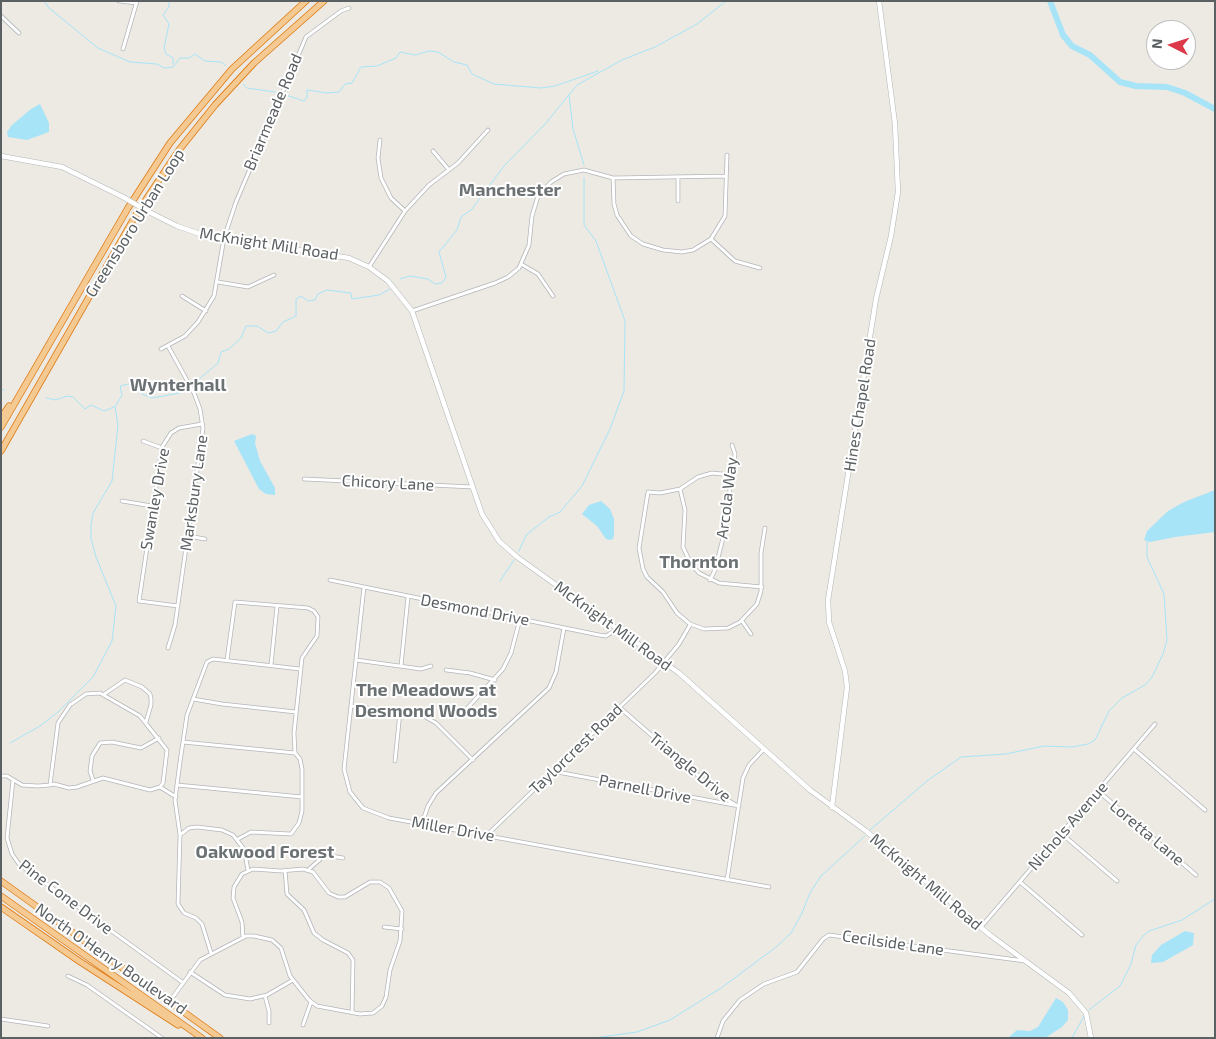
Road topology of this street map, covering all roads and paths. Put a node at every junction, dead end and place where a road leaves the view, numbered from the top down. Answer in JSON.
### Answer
{"nodes":[{"id":1,"x":119,"y":1,"type":"edge"},
{"id":2,"x":306,"y":1,"type":"edge"},
{"id":3,"x":324,"y":1,"type":"edge"},
{"id":4,"x":879,"y":1,"type":"edge"},
{"id":5,"x":137,"y":2,"type":"edge"},
{"id":6,"x":349,"y":8,"type":"dead end"},
{"id":7,"x":1,"y":16,"type":"edge"},
{"id":8,"x":20,"y":33,"type":"dead end"},
{"id":9,"x":123,"y":49,"type":"dead end"},
{"id":10,"x":488,"y":130,"type":"dead end"},
{"id":11,"x":380,"y":140,"type":"dead end"},
{"id":12,"x":433,"y":151,"type":"dead end"},
{"id":13,"x":1,"y":156,"type":"edge"},
{"id":14,"x":727,"y":156,"type":"dead end"},
{"id":15,"x":449,"y":170,"type":"junction"},
{"id":16,"x":726,"y":176,"type":"junction"},
{"id":17,"x":678,"y":177,"type":"junction"},
{"id":18,"x":613,"y":178,"type":"junction"},
{"id":19,"x":678,"y":201,"type":"dead end"},
{"id":20,"x":405,"y":211,"type":"junction"},
{"id":21,"x":224,"y":238,"type":"junction"},
{"id":22,"x":711,"y":239,"type":"junction"},
{"id":23,"x":521,"y":264,"type":"junction"},
{"id":24,"x":370,"y":267,"type":"junction"},
{"id":25,"x":760,"y":268,"type":"dead end"},
{"id":26,"x":274,"y":275,"type":"dead end"},
{"id":27,"x":218,"y":282,"type":"junction"},
{"id":28,"x":182,"y":296,"type":"dead end"},
{"id":29,"x":553,"y":296,"type":"dead end"},
{"id":30,"x":206,"y":311,"type":"junction"},
{"id":31,"x":412,"y":311,"type":"junction"},
{"id":32,"x":168,"y":346,"type":"junction"},
{"id":33,"x":161,"y":349,"type":"dead end"},
{"id":34,"x":38,"y":363,"type":"junction"},
{"id":35,"x":1,"y":418,"type":"edge"},
{"id":36,"x":202,"y":424,"type":"junction"},
{"id":37,"x":1,"y":427,"type":"edge"},
{"id":38,"x":143,"y":441,"type":"dead end"},
{"id":39,"x":732,"y":444,"type":"dead end"},
{"id":40,"x":162,"y":448,"type":"junction"},
{"id":41,"x":1,"y":451,"type":"edge"},
{"id":42,"x":732,"y":475,"type":"junction"},
{"id":43,"x":304,"y":479,"type":"dead end"},
{"id":44,"x":473,"y":487,"type":"junction"},
{"id":45,"x":680,"y":488,"type":"junction"},
{"id":46,"x":122,"y":501,"type":"dead end"},
{"id":47,"x":152,"y":506,"type":"junction"},
{"id":48,"x":764,"y":528,"type":"dead end"},
{"id":49,"x":188,"y":536,"type":"junction"},
{"id":50,"x":205,"y":539,"type":"dead end"},
{"id":51,"x":330,"y":580,"type":"dead end"},
{"id":52,"x":710,"y":580,"type":"junction"},
{"id":53,"x":364,"y":587,"type":"junction"},
{"id":54,"x":762,"y":588,"type":"junction"},
{"id":55,"x":408,"y":597,"type":"junction"},
{"id":56,"x":178,"y":606,"type":"junction"},
{"id":57,"x":277,"y":606,"type":"junction"},
{"id":58,"x":520,"y":619,"type":"junction"},
{"id":59,"x":742,"y":621,"type":"junction"},
{"id":60,"x":690,"y":624,"type":"junction"},
{"id":61,"x":564,"y":628,"type":"junction"},
{"id":62,"x":618,"y":628,"type":"junction"},
{"id":63,"x":751,"y":634,"type":"dead end"},
{"id":64,"x":168,"y":648,"type":"dead end"},
{"id":65,"x":227,"y":660,"type":"junction"},
{"id":66,"x":356,"y":660,"type":"junction"},
{"id":67,"x":665,"y":662,"type":"junction"},
{"id":68,"x":270,"y":665,"type":"junction"},
{"id":69,"x":401,"y":666,"type":"junction"},
{"id":70,"x":431,"y":666,"type":"dead end"},
{"id":71,"x":300,"y":669,"type":"junction"},
{"id":72,"x":446,"y":670,"type":"dead end"},
{"id":73,"x":494,"y":680,"type":"junction"},
{"id":74,"x":103,"y":694,"type":"junction"},
{"id":75,"x":193,"y":699,"type":"junction"},
{"id":76,"x":351,"y":706,"type":"junction"},
{"id":77,"x":619,"y":707,"type":"junction"},
{"id":78,"x":296,"y":712,"type":"junction"},
{"id":79,"x":400,"y":712,"type":"junction"},
{"id":80,"x":463,"y":713,"type":"dead end"},
{"id":81,"x":146,"y":722,"type":"junction"},
{"id":82,"x":1155,"y":724,"type":"dead end"},
{"id":83,"x":159,"y":738,"type":"junction"},
{"id":84,"x":183,"y":742,"type":"junction"},
{"id":85,"x":764,"y":748,"type":"junction"},
{"id":86,"x":1134,"y":749,"type":"junction"},
{"id":87,"x":295,"y":753,"type":"junction"},
{"id":88,"x":473,"y":760,"type":"junction"},
{"id":89,"x":395,"y":761,"type":"dead end"},
{"id":90,"x":552,"y":771,"type":"junction"},
{"id":91,"x":1,"y":776,"type":"edge"},
{"id":92,"x":13,"y":780,"type":"junction"},
{"id":93,"x":93,"y":780,"type":"junction"},
{"id":94,"x":50,"y":785,"type":"junction"},
{"id":95,"x":177,"y":785,"type":"junction"},
{"id":96,"x":160,"y":787,"type":"junction"},
{"id":97,"x":1098,"y":791,"type":"junction"},
{"id":98,"x":176,"y":797,"type":"junction"},
{"id":99,"x":302,"y":797,"type":"junction"},
{"id":100,"x":739,"y":806,"type":"junction"},
{"id":101,"x":832,"y":807,"type":"junction"},
{"id":102,"x":1205,"y":810,"type":"dead end"},
{"id":103,"x":422,"y":824,"type":"junction"},
{"id":104,"x":1062,"y":834,"type":"junction"},
{"id":105,"x":180,"y":835,"type":"junction"},
{"id":106,"x":486,"y":835,"type":"junction"},
{"id":107,"x":238,"y":839,"type":"junction"},
{"id":108,"x":343,"y":858,"type":"dead end"},
{"id":109,"x":248,"y":870,"type":"junction"},
{"id":110,"x":285,"y":870,"type":"junction"},
{"id":111,"x":308,"y":870,"type":"junction"},
{"id":112,"x":1196,"y":874,"type":"dead end"},
{"id":113,"x":727,"y":880,"type":"junction"},
{"id":114,"x":1,"y":881,"type":"edge"},
{"id":115,"x":1117,"y":881,"type":"dead end"},
{"id":116,"x":1020,"y":882,"type":"junction"},
{"id":117,"x":769,"y":887,"type":"dead end"},
{"id":118,"x":1,"y":896,"type":"edge"},
{"id":119,"x":1,"y":907,"type":"edge"},
{"id":120,"x":384,"y":927,"type":"dead end"},
{"id":121,"x":981,"y":927,"type":"junction"},
{"id":122,"x":402,"y":928,"type":"junction"},
{"id":123,"x":1082,"y":935,"type":"dead end"},
{"id":124,"x":243,"y":938,"type":"junction"},
{"id":125,"x":211,"y":953,"type":"junction"},
{"id":126,"x":1025,"y":961,"type":"junction"},
{"id":127,"x":190,"y":972,"type":"junction"},
{"id":128,"x":68,"y":976,"type":"dead end"},
{"id":129,"x":293,"y":980,"type":"junction"},
{"id":130,"x":182,"y":982,"type":"junction"},
{"id":131,"x":265,"y":996,"type":"junction"},
{"id":132,"x":170,"y":1001,"type":"junction"},
{"id":133,"x":311,"y":1002,"type":"junction"},
{"id":134,"x":352,"y":1013,"type":"junction"},
{"id":135,"x":1,"y":1019,"type":"edge"},
{"id":136,"x":269,"y":1023,"type":"dead end"},
{"id":137,"x":303,"y":1025,"type":"dead end"},
{"id":138,"x":48,"y":1026,"type":"dead end"},
{"id":139,"x":162,"y":1038,"type":"edge"},
{"id":140,"x":198,"y":1038,"type":"edge"},
{"id":141,"x":202,"y":1038,"type":"edge"},
{"id":142,"x":220,"y":1038,"type":"edge"},
{"id":143,"x":717,"y":1038,"type":"edge"},
{"id":144,"x":1091,"y":1038,"type":"edge"}],
"edges":[{"from":1,"to":5,"type":"street"},
{"from":2,"to":34,"type":"highway","name":"Greensboro Urban Loop"},
{"from":3,"to":41,"type":"highway","name":"Greensboro Urban Loop"},
{"from":4,"to":101,"type":"street","name":"Hines Chapel Road"},
{"from":5,"to":9,"type":"street"},
{"from":6,"to":21,"type":"street","name":"Briarmeade Road"},
{"from":7,"to":8,"type":"street"},
{"from":10,"to":15,"type":"street"},
{"from":11,"to":20,"type":"street"},
{"from":12,"to":15,"type":"street"},
{"from":13,"to":21,"type":"street","name":"McKnight Mill Road","bridge":true},
{"from":14,"to":16,"type":"street"},
{"from":15,"to":20,"type":"street"},
{"from":16,"to":17,"type":"street"},
{"from":16,"to":22,"type":"street"},
{"from":17,"to":18,"type":"street"},
{"from":17,"to":19,"type":"street"},
{"from":18,"to":22,"type":"street"},
{"from":18,"to":23,"type":"street"},
{"from":20,"to":24,"type":"street"},
{"from":21,"to":24,"type":"street","name":"McKnight Mill Road"},
{"from":21,"to":27,"type":"street","name":"Briarmeade Road"},
{"from":22,"to":25,"type":"street"},
{"from":23,"to":29,"type":"street"},
{"from":23,"to":31,"type":"street"},
{"from":24,"to":31,"type":"street","name":"McKnight Mill Road"},
{"from":26,"to":27,"type":"street"},
{"from":27,"to":30,"type":"street","name":"Briarmeade Road"},
{"from":28,"to":30,"type":"street"},
{"from":30,"to":32,"type":"street","name":"Briarmeade Road"},
{"from":31,"to":44,"type":"street","name":"McKnight Mill Road"},
{"from":32,"to":33,"type":"street","name":"Briarmeade Road"},
{"from":32,"to":36,"type":"street","name":"Marksbury Lane"},
{"from":34,"to":35,"type":"highway"},
{"from":34,"to":37,"type":"highway","name":"Greensboro Urban Loop"},
{"from":36,"to":40,"type":"street","name":"Swanley Drive"},
{"from":36,"to":49,"type":"street","name":"Marksbury Lane"},
{"from":38,"to":40,"type":"street"},
{"from":39,"to":42,"type":"street","name":"Arcola Way"},
{"from":40,"to":47,"type":"street","name":"Swanley Drive"},
{"from":42,"to":45,"type":"street"},
{"from":42,"to":52,"type":"street","name":"Arcola Way"},
{"from":43,"to":44,"type":"street","name":"Chicory Lane"},
{"from":44,"to":62,"type":"street","name":"McKnight Mill Road"},
{"from":45,"to":52,"type":"street"},
{"from":45,"to":60,"type":"street"},
{"from":46,"to":47,"type":"street"},
{"from":47,"to":56,"type":"street","name":"Swanley Drive"},
{"from":48,"to":54,"type":"street"},
{"from":49,"to":50,"type":"street"},
{"from":49,"to":56,"type":"street","name":"Marksbury Lane"},
{"from":51,"to":53,"type":"street","name":"Desmond Drive"},
{"from":52,"to":54,"type":"street"},
{"from":53,"to":55,"type":"street","name":"Desmond Drive"},
{"from":53,"to":66,"type":"street","name":"Miller Drive"},
{"from":54,"to":59,"type":"street"},
{"from":55,"to":58,"type":"street","name":"Desmond Drive"},
{"from":55,"to":69,"type":"street"},
{"from":56,"to":64,"type":"street","name":"Marksbury Lane"},
{"from":57,"to":65,"type":"street"},
{"from":57,"to":68,"type":"street"},
{"from":57,"to":71,"type":"street"},
{"from":58,"to":61,"type":"street","name":"Desmond Drive"},
{"from":58,"to":73,"type":"street"},
{"from":59,"to":60,"type":"street"},
{"from":59,"to":63,"type":"street"},
{"from":60,"to":67,"type":"street","name":"Taylorcrest Road"},
{"from":61,"to":62,"type":"street","name":"Desmond Drive"},
{"from":61,"to":88,"type":"street"},
{"from":62,"to":67,"type":"street","name":"McKnight Mill Road"},
{"from":65,"to":68,"type":"street"},
{"from":65,"to":75,"type":"street"},
{"from":66,"to":69,"type":"street"},
{"from":66,"to":76,"type":"street","name":"Miller Drive"},
{"from":67,"to":77,"type":"street","name":"Taylorcrest Road"},
{"from":67,"to":85,"type":"street","name":"McKnight Mill Road"},
{"from":68,"to":71,"type":"street"},
{"from":69,"to":70,"type":"street"},
{"from":71,"to":78,"type":"street"},
{"from":72,"to":73,"type":"street"},
{"from":73,"to":80,"type":"street"},
{"from":74,"to":81,"type":"street"},
{"from":74,"to":81,"type":"street"},
{"from":74,"to":94,"type":"street"},
{"from":75,"to":78,"type":"street"},
{"from":75,"to":84,"type":"street"},
{"from":76,"to":79,"type":"street"},
{"from":76,"to":103,"type":"street","name":"Miller Drive"},
{"from":77,"to":90,"type":"street","name":"Taylorcrest Road"},
{"from":77,"to":100,"type":"street","name":"Triangle Drive"},
{"from":78,"to":87,"type":"street"},
{"from":79,"to":88,"type":"street"},
{"from":79,"to":89,"type":"street"},
{"from":81,"to":83,"type":"street"},
{"from":82,"to":86,"type":"street","name":"Nichols Avenue"},
{"from":83,"to":93,"type":"street"},
{"from":83,"to":96,"type":"street"},
{"from":84,"to":87,"type":"street"},
{"from":84,"to":95,"type":"street"},
{"from":85,"to":100,"type":"street"},
{"from":85,"to":101,"type":"street","name":"McKnight Mill Road"},
{"from":86,"to":97,"type":"street","name":"Nichols Avenue"},
{"from":86,"to":102,"type":"street"},
{"from":87,"to":99,"type":"street"},
{"from":88,"to":103,"type":"street"},
{"from":90,"to":100,"type":"street","name":"Parnell Drive"},
{"from":90,"to":106,"type":"street","name":"Taylorcrest Road"},
{"from":91,"to":92,"type":"street"},
{"from":92,"to":94,"type":"street"},
{"from":92,"to":130,"type":"street","name":"Pine Cone Drive"},
{"from":93,"to":94,"type":"street"},
{"from":93,"to":96,"type":"street"},
{"from":95,"to":98,"type":"street"},
{"from":95,"to":99,"type":"street"},
{"from":96,"to":98,"type":"street"},
{"from":97,"to":104,"type":"street","name":"Nichols Avenue"},
{"from":97,"to":112,"type":"street","name":"Loretta Lane"},
{"from":98,"to":105,"type":"street"},
{"from":99,"to":107,"type":"street"},
{"from":100,"to":113,"type":"street"},
{"from":101,"to":121,"type":"street","name":"McKnight Mill Road"},
{"from":103,"to":106,"type":"street","name":"Miller Drive"},
{"from":104,"to":115,"type":"street"},
{"from":104,"to":116,"type":"street","name":"Nichols Avenue"},
{"from":105,"to":107,"type":"street"},
{"from":105,"to":125,"type":"street"},
{"from":106,"to":113,"type":"street","name":"Miller Drive"},
{"from":107,"to":109,"type":"street"},
{"from":108,"to":111,"type":"street"},
{"from":109,"to":110,"type":"street"},
{"from":109,"to":124,"type":"street"},
{"from":110,"to":111,"type":"street"},
{"from":110,"to":134,"type":"street"},
{"from":111,"to":122,"type":"street"},
{"from":113,"to":117,"type":"street","name":"Miller Drive"},
{"from":114,"to":132,"type":"highway","name":"North O'Henry Boulevard"},
{"from":116,"to":121,"type":"street","name":"Nichols Avenue"},
{"from":116,"to":123,"type":"street"},
{"from":118,"to":141,"type":"highway","name":"North O'Henry Boulevard"},
{"from":119,"to":140,"type":"highway"},
{"from":120,"to":122,"type":"street"},
{"from":121,"to":126,"type":"street","name":"McKnight Mill Road"},
{"from":122,"to":134,"type":"street"},
{"from":124,"to":125,"type":"street"},
{"from":124,"to":129,"type":"street"},
{"from":125,"to":127,"type":"street"},
{"from":126,"to":143,"type":"street","name":"Cecilside Lane"},
{"from":126,"to":144,"type":"street","name":"McKnight Mill Road"},
{"from":127,"to":130,"type":"street"},
{"from":127,"to":131,"type":"street"},
{"from":128,"to":139,"type":"street"},
{"from":129,"to":131,"type":"street"},
{"from":129,"to":133,"type":"street"},
{"from":130,"to":132,"type":"street"},
{"from":131,"to":136,"type":"street"},
{"from":132,"to":142,"type":"highway","name":"North O'Henry Boulevard"},
{"from":133,"to":134,"type":"street"},
{"from":133,"to":137,"type":"street"},
{"from":135,"to":138,"type":"street"}]}
